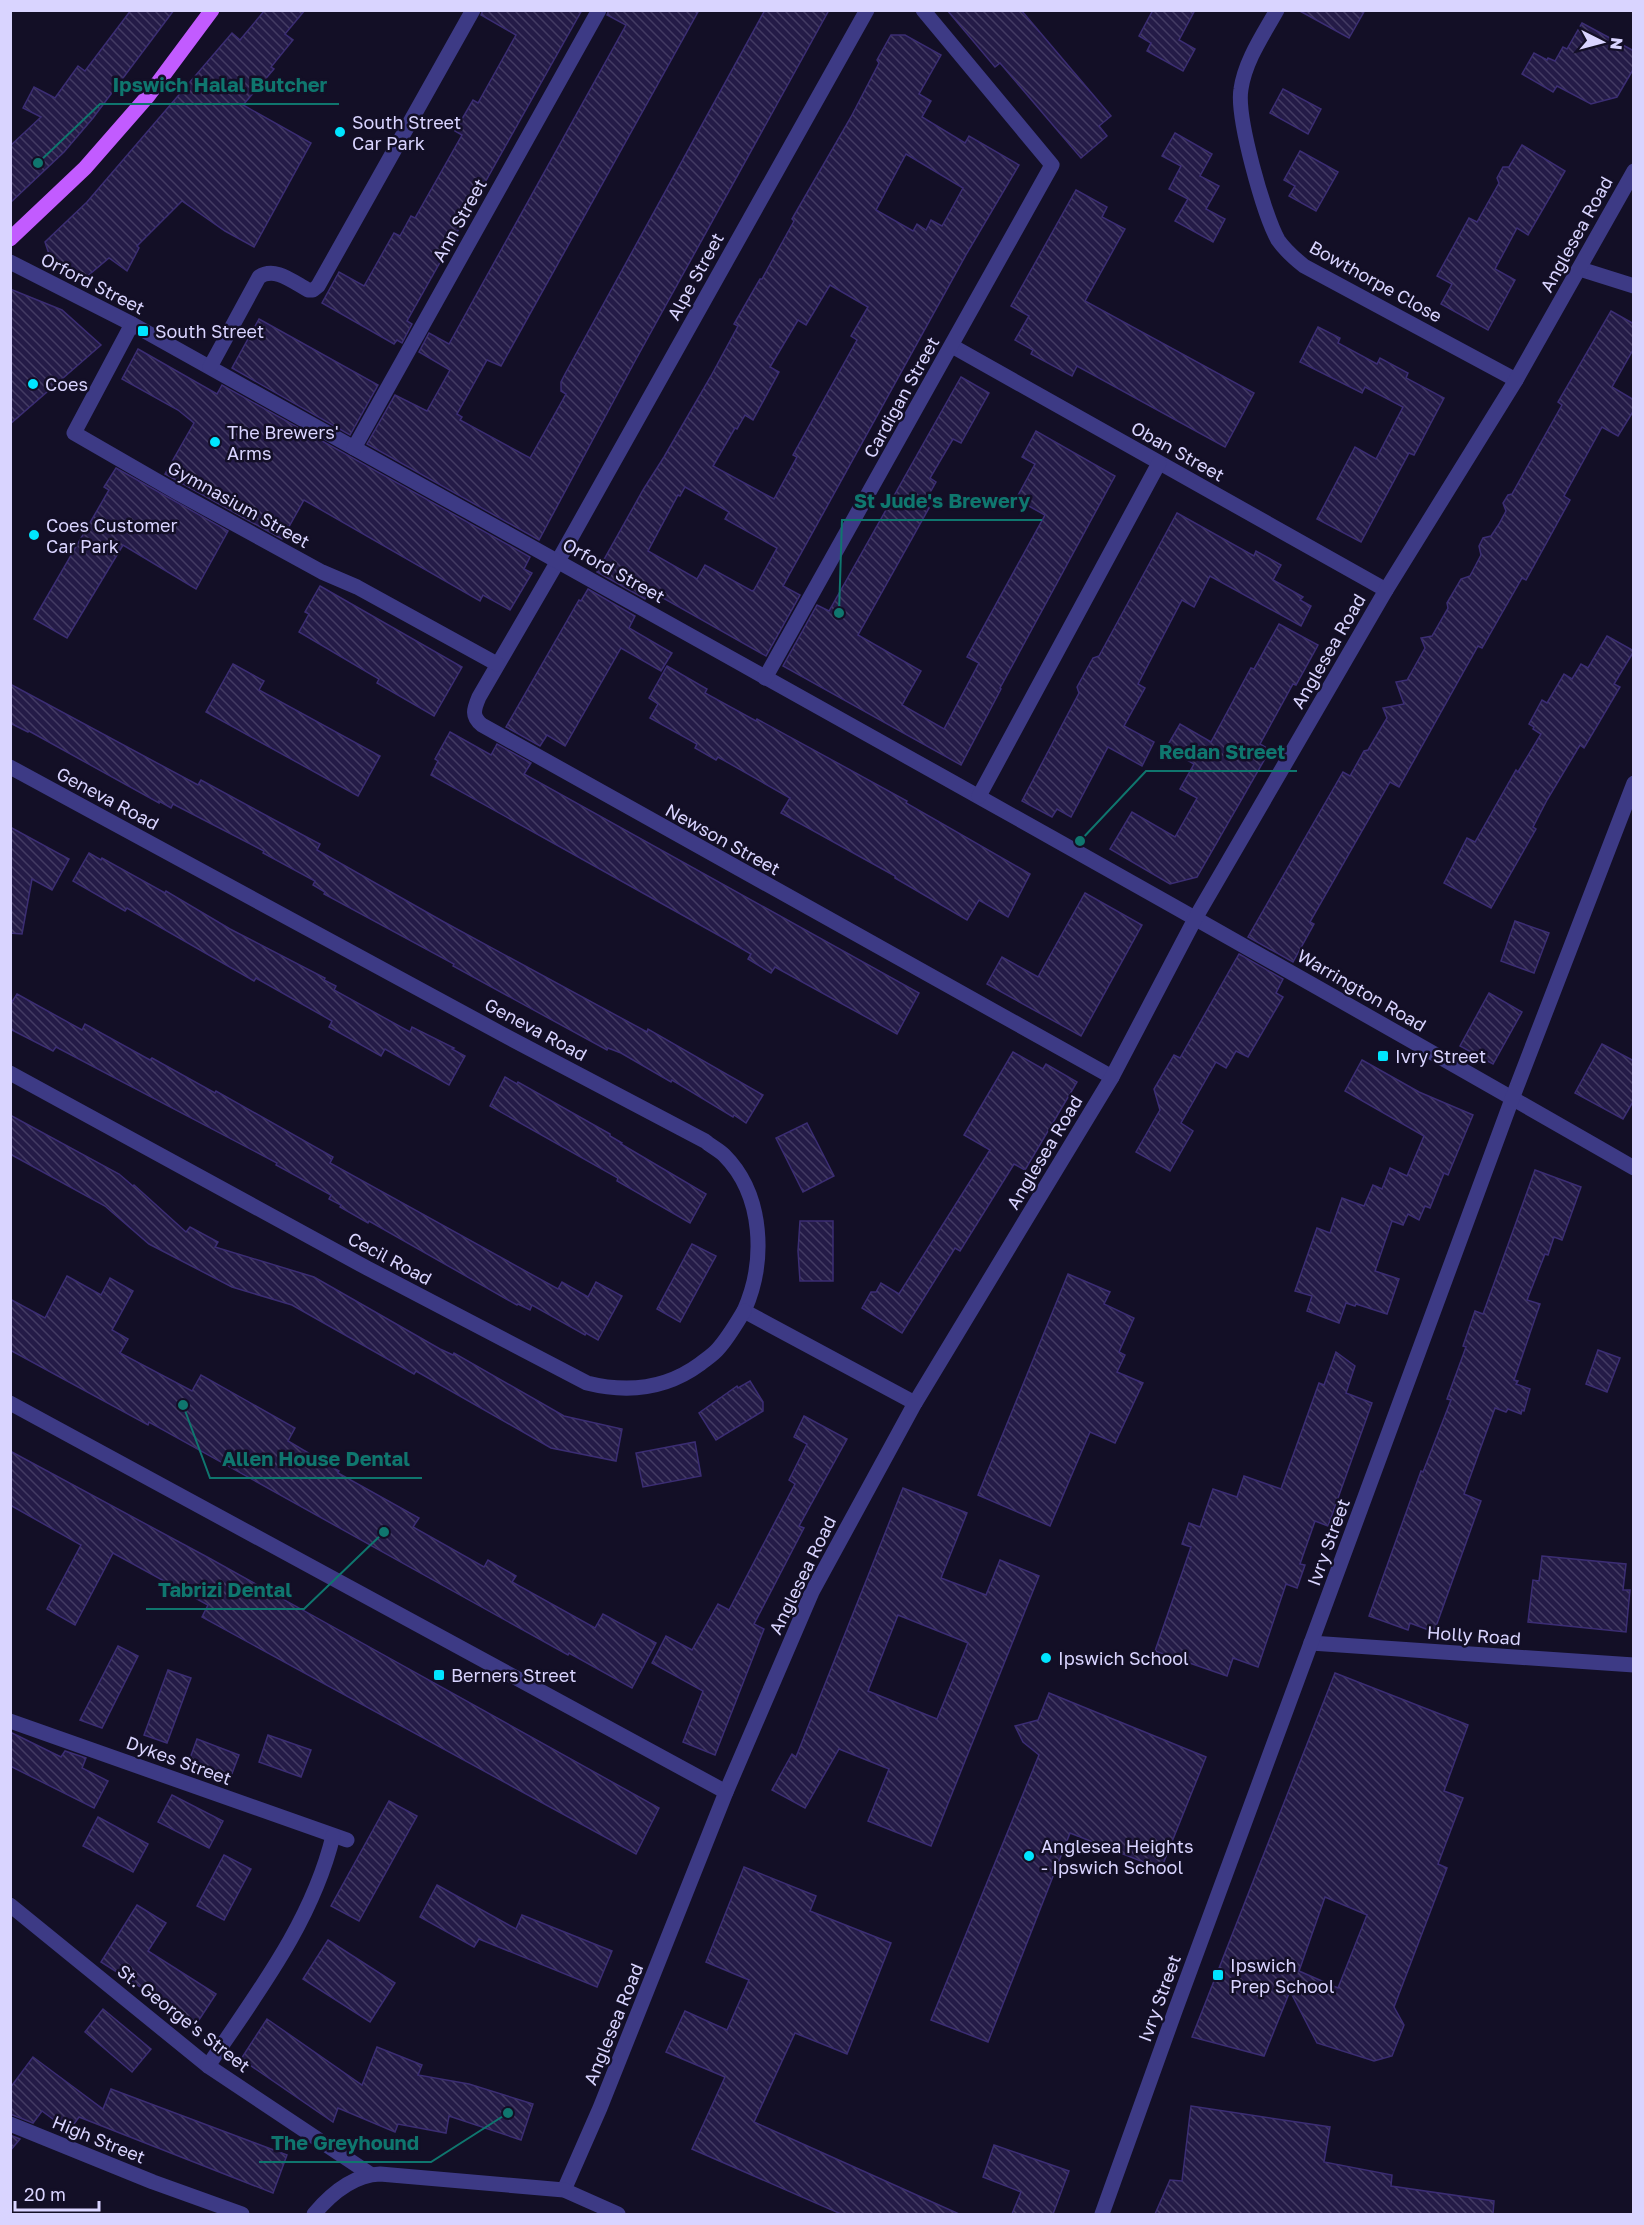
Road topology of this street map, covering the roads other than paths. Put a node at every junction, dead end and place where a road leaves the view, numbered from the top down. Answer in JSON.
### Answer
{"nodes":[{"id":1,"x":212,"y":10,"type":"edge"},
{"id":2,"x":473,"y":10,"type":"edge"},
{"id":3,"x":599,"y":10,"type":"edge"},
{"id":4,"x":867,"y":10,"type":"edge"},
{"id":5,"x":923,"y":10,"type":"edge"},
{"id":6,"x":1277,"y":10,"type":"edge"},
{"id":7,"x":1634,"y":171,"type":"edge"},
{"id":8,"x":10,"y":239,"type":"edge"},
{"id":9,"x":10,"y":262,"type":"edge"},
{"id":10,"x":1580,"y":268,"type":"junction"},
{"id":11,"x":1634,"y":286,"type":"edge"},
{"id":12,"x":132,"y":324,"type":"junction"},
{"id":13,"x":951,"y":346,"type":"junction"},
{"id":14,"x":210,"y":367,"type":"junction"},
{"id":15,"x":1516,"y":380,"type":"junction"},
{"id":16,"x":354,"y":448,"type":"junction"},
{"id":17,"x":1159,"y":463,"type":"junction"},
{"id":18,"x":558,"y":561,"type":"junction"},
{"id":19,"x":1386,"y":590,"type":"junction"},
{"id":20,"x":497,"y":664,"type":"junction"},
{"id":21,"x":765,"y":678,"type":"junction"},
{"id":22,"x":10,"y":767,"type":"edge"},
{"id":23,"x":1634,"y":783,"type":"edge"},
{"id":24,"x":979,"y":796,"type":"junction"},
{"id":25,"x":1627,"y":820,"type":"edge"},
{"id":26,"x":1196,"y":917,"type":"junction"},
{"id":27,"x":10,"y":1073,"type":"edge"},
{"id":28,"x":1112,"y":1077,"type":"junction"},
{"id":29,"x":1512,"y":1099,"type":"junction"},
{"id":30,"x":1634,"y":1168,"type":"edge"},
{"id":31,"x":744,"y":1311,"type":"junction"},
{"id":32,"x":10,"y":1403,"type":"edge"},
{"id":33,"x":915,"y":1403,"type":"junction"},
{"id":34,"x":1311,"y":1643,"type":"junction"},
{"id":35,"x":1634,"y":1665,"type":"edge"},
{"id":36,"x":10,"y":1721,"type":"edge"},
{"id":37,"x":726,"y":1792,"type":"junction"},
{"id":38,"x":12,"y":1911,"type":"edge"},
{"id":39,"x":208,"y":2066,"type":"junction"},
{"id":40,"x":10,"y":2124,"type":"edge"},
{"id":41,"x":370,"y":2174,"type":"junction"},
{"id":42,"x":564,"y":2190,"type":"junction"},
{"id":43,"x":242,"y":2214,"type":"edge"},
{"id":44,"x":314,"y":2214,"type":"edge"},
{"id":45,"x":618,"y":2214,"type":"edge"},
{"id":46,"x":1102,"y":2214,"type":"edge"}],
"edges":[{"from":1,"to":8,"type":"main road"},
{"from":2,"to":14,"type":"street"},
{"from":3,"to":16,"type":"street","name":"Ann Street"},
{"from":4,"to":18,"type":"street","name":"Alpe Street"},
{"from":5,"to":13,"type":"street","name":"Cardigan Street"},
{"from":6,"to":15,"type":"street","name":"Bowthorpe Close"},
{"from":7,"to":10,"type":"street","name":"Anglesea Road"},
{"from":9,"to":12,"type":"street","name":"Orford Street"},
{"from":10,"to":11,"type":"street"},
{"from":10,"to":15,"type":"street","name":"Anglesea Road"},
{"from":12,"to":14,"type":"street","name":"Orford Street"},
{"from":12,"to":20,"type":"street","name":"Gymnasium Street"},
{"from":13,"to":17,"type":"street","name":"Oban Street"},
{"from":13,"to":21,"type":"street","name":"Cardigan Street"},
{"from":14,"to":16,"type":"street","name":"Orford Street"},
{"from":15,"to":19,"type":"street","name":"Anglesea Road"},
{"from":16,"to":18,"type":"street","name":"Orford Street"},
{"from":17,"to":19,"type":"street","name":"Oban Street"},
{"from":17,"to":24,"type":"street"},
{"from":18,"to":20,"type":"street","name":"Newson Street"},
{"from":18,"to":21,"type":"street","name":"Orford Street"},
{"from":19,"to":26,"type":"street","name":"Anglesea Road"},
{"from":20,"to":28,"type":"street","name":"Newson Street"},
{"from":21,"to":24,"type":"street","name":"Orford Street"},
{"from":22,"to":31,"type":"street","name":"Geneva Road"},
{"from":23,"to":25,"type":"street","name":"Ivry Street"},
{"from":24,"to":26,"type":"street","name":"Orford Street"},
{"from":25,"to":29,"type":"street","name":"Ivry Street"},
{"from":26,"to":28,"type":"street","name":"Anglesea Road"},
{"from":26,"to":29,"type":"street","name":"Warrington Road"},
{"from":27,"to":31,"type":"street","name":"Cecil Road"},
{"from":28,"to":33,"type":"street","name":"Anglesea Road"},
{"from":29,"to":30,"type":"street","name":"Warrington Road"},
{"from":29,"to":34,"type":"street","name":"Ivry Street"},
{"from":31,"to":33,"type":"street"},
{"from":32,"to":37,"type":"street"},
{"from":33,"to":37,"type":"street","name":"Anglesea Road"},
{"from":34,"to":35,"type":"street","name":"Holly Road"},
{"from":34,"to":46,"type":"street","name":"Ivry Street"},
{"from":36,"to":39,"type":"street","name":"Dykes Street"},
{"from":37,"to":42,"type":"street","name":"Anglesea Road"},
{"from":38,"to":39,"type":"street","name":"St. George's Street"},
{"from":39,"to":41,"type":"street","name":"St. George's Street"},
{"from":40,"to":43,"type":"street","name":"High Street"},
{"from":41,"to":42,"type":"street"},
{"from":41,"to":44,"type":"street"},
{"from":42,"to":45,"type":"street"}]}
